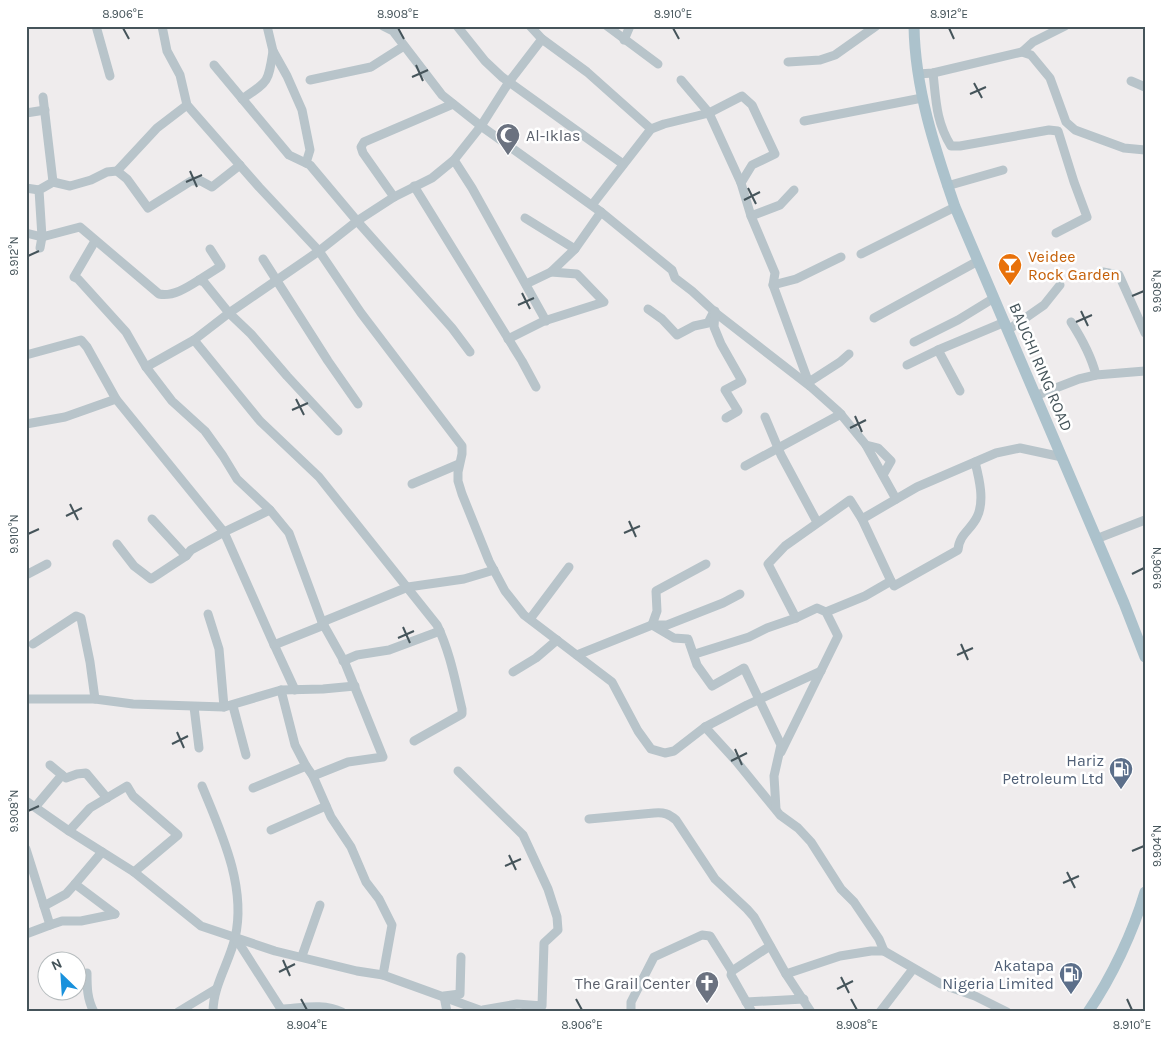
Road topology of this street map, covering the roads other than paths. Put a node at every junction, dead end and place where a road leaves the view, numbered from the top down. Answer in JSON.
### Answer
{"nodes":[{"id":1,"x":96,"y":26,"type":"edge"},
{"id":2,"x":162,"y":26,"type":"edge"},
{"id":3,"x":266,"y":26,"type":"edge"},
{"id":4,"x":383,"y":26,"type":"edge"},
{"id":5,"x":457,"y":26,"type":"edge"},
{"id":6,"x":530,"y":26,"type":"edge"},
{"id":7,"x":607,"y":26,"type":"edge"},
{"id":8,"x":638,"y":26,"type":"edge"},
{"id":9,"x":876,"y":26,"type":"edge"},
{"id":10,"x":914,"y":26,"type":"edge"},
{"id":11,"x":1065,"y":26,"type":"edge"},
{"id":12,"x":629,"y":28,"type":"edge"},
{"id":13,"x":542,"y":39,"type":"junction"},
{"id":14,"x":624,"y":40,"type":"junction"},
{"id":15,"x":404,"y":46,"type":"junction"},
{"id":16,"x":273,"y":51,"type":"junction"},
{"id":17,"x":1022,"y":52,"type":"junction"},
{"id":18,"x":788,"y":62,"type":"dead end"},
{"id":19,"x":658,"y":64,"type":"dead end"},
{"id":20,"x":214,"y":65,"type":"dead end"},
{"id":21,"x":932,"y":73,"type":"junction"},
{"id":22,"x":918,"y":74,"type":"junction"},
{"id":23,"x":110,"y":76,"type":"dead end"},
{"id":24,"x":310,"y":80,"type":"dead end"},
{"id":25,"x":681,"y":80,"type":"dead end"},
{"id":26,"x":1131,"y":80,"type":"dead end"},
{"id":27,"x":509,"y":82,"type":"junction"},
{"id":28,"x":1145,"y":87,"type":"edge"},
{"id":29,"x":43,"y":96,"type":"dead end"},
{"id":30,"x":922,"y":98,"type":"junction"},
{"id":31,"x":242,"y":99,"type":"junction"},
{"id":32,"x":453,"y":104,"type":"junction"},
{"id":33,"x":187,"y":105,"type":"junction"},
{"id":34,"x":45,"y":110,"type":"junction"},
{"id":35,"x":26,"y":113,"type":"edge"},
{"id":36,"x":710,"y":113,"type":"junction"},
{"id":37,"x":804,"y":121,"type":"dead end"},
{"id":38,"x":481,"y":126,"type":"junction"},
{"id":39,"x":651,"y":129,"type":"junction"},
{"id":40,"x":1145,"y":150,"type":"edge"},
{"id":41,"x":454,"y":160,"type":"junction"},
{"id":42,"x":306,"y":163,"type":"junction"},
{"id":43,"x":623,"y":164,"type":"junction"},
{"id":44,"x":240,"y":165,"type":"junction"},
{"id":45,"x":1003,"y":170,"type":"dead end"},
{"id":46,"x":117,"y":172,"type":"junction"},
{"id":47,"x":53,"y":182,"type":"junction"},
{"id":48,"x":741,"y":183,"type":"junction"},
{"id":49,"x":414,"y":186,"type":"junction"},
{"id":50,"x":947,"y":186,"type":"junction"},
{"id":51,"x":26,"y":188,"type":"edge"},
{"id":52,"x":39,"y":190,"type":"junction"},
{"id":53,"x":794,"y":190,"type":"dead end"},
{"id":54,"x":394,"y":197,"type":"junction"},
{"id":55,"x":592,"y":205,"type":"junction"},
{"id":56,"x":955,"y":207,"type":"junction"},
{"id":57,"x":601,"y":212,"type":"junction"},
{"id":58,"x":751,"y":216,"type":"junction"},
{"id":59,"x":526,"y":218,"type":"dead end"},
{"id":60,"x":357,"y":221,"type":"junction"},
{"id":61,"x":26,"y":233,"type":"edge"},
{"id":62,"x":1056,"y":233,"type":"dead end"},
{"id":63,"x":42,"y":237,"type":"junction"},
{"id":64,"x":96,"y":241,"type":"junction"},
{"id":65,"x":40,"y":248,"type":"dead end"},
{"id":66,"x":210,"y":249,"type":"dead end"},
{"id":67,"x":575,"y":249,"type":"junction"},
{"id":68,"x":319,"y":251,"type":"junction"},
{"id":69,"x":861,"y":254,"type":"dead end"},
{"id":70,"x":841,"y":257,"type":"dead end"},
{"id":71,"x":264,"y":258,"type":"dead end"},
{"id":72,"x":978,"y":261,"type":"junction"},
{"id":73,"x":551,"y":272,"type":"junction"},
{"id":74,"x":1103,"y":272,"type":"dead end"},
{"id":75,"x":199,"y":280,"type":"junction"},
{"id":76,"x":276,"y":281,"type":"junction"},
{"id":77,"x":526,"y":284,"type":"junction"},
{"id":78,"x":774,"y":285,"type":"junction"},
{"id":79,"x":1060,"y":285,"type":"dead end"},
{"id":80,"x":994,"y":298,"type":"junction"},
{"id":81,"x":648,"y":309,"type":"dead end"},
{"id":82,"x":715,"y":311,"type":"junction"},
{"id":83,"x":229,"y":313,"type":"junction"},
{"id":84,"x":874,"y":318,"type":"dead end"},
{"id":85,"x":546,"y":320,"type":"junction"},
{"id":86,"x":1071,"y":322,"type":"dead end"},
{"id":87,"x":1006,"y":326,"type":"junction"},
{"id":88,"x":1145,"y":333,"type":"edge"},
{"id":89,"x":508,"y":339,"type":"junction"},
{"id":90,"x":194,"y":340,"type":"junction"},
{"id":91,"x":914,"y":342,"type":"dead end"},
{"id":92,"x":938,"y":350,"type":"junction"},
{"id":93,"x":470,"y":352,"type":"dead end"},
{"id":94,"x":849,"y":354,"type":"dead end"},
{"id":95,"x":26,"y":355,"type":"edge"},
{"id":96,"x":907,"y":365,"type":"dead end"},
{"id":97,"x":146,"y":367,"type":"junction"},
{"id":98,"x":1145,"y":371,"type":"edge"},
{"id":99,"x":1096,"y":375,"type":"junction"},
{"id":100,"x":810,"y":384,"type":"junction"},
{"id":101,"x":536,"y":387,"type":"dead end"},
{"id":102,"x":960,"y":391,"type":"dead end"},
{"id":103,"x":1035,"y":396,"type":"junction"},
{"id":104,"x":116,"y":399,"type":"junction"},
{"id":105,"x":358,"y":404,"type":"dead end"},
{"id":106,"x":841,"y":414,"type":"junction"},
{"id":107,"x":764,"y":417,"type":"dead end"},
{"id":108,"x":726,"y":418,"type":"dead end"},
{"id":109,"x":26,"y":424,"type":"edge"},
{"id":110,"x":338,"y":430,"type":"dead end"},
{"id":111,"x":866,"y":445,"type":"junction"},
{"id":112,"x":779,"y":448,"type":"junction"},
{"id":113,"x":1062,"y":456,"type":"junction"},
{"id":114,"x":975,"y":462,"type":"junction"},
{"id":115,"x":459,"y":464,"type":"junction"},
{"id":116,"x":745,"y":466,"type":"dead end"},
{"id":117,"x":883,"y":476,"type":"junction"},
{"id":118,"x":412,"y":484,"type":"dead end"},
{"id":119,"x":896,"y":499,"type":"junction"},
{"id":120,"x":270,"y":510,"type":"junction"},
{"id":121,"x":152,"y":519,"type":"dead end"},
{"id":122,"x":862,"y":519,"type":"junction"},
{"id":123,"x":1145,"y":520,"type":"edge"},
{"id":124,"x":817,"y":522,"type":"junction"},
{"id":125,"x":224,"y":532,"type":"junction"},
{"id":126,"x":1096,"y":539,"type":"junction"},
{"id":127,"x":117,"y":544,"type":"dead end"},
{"id":128,"x":186,"y":556,"type":"junction"},
{"id":129,"x":47,"y":564,"type":"dead end"},
{"id":130,"x":706,"y":564,"type":"dead end"},
{"id":131,"x":569,"y":567,"type":"dead end"},
{"id":132,"x":494,"y":570,"type":"junction"},
{"id":133,"x":26,"y":575,"type":"edge"},
{"id":134,"x":891,"y":581,"type":"junction"},
{"id":135,"x":408,"y":587,"type":"junction"},
{"id":136,"x":740,"y":594,"type":"dead end"},
{"id":137,"x":826,"y":612,"type":"junction"},
{"id":138,"x":208,"y":614,"type":"dead end"},
{"id":139,"x":796,"y":618,"type":"junction"},
{"id":140,"x":530,"y":619,"type":"junction"},
{"id":141,"x":324,"y":623,"type":"junction"},
{"id":142,"x":652,"y":625,"type":"junction"},
{"id":143,"x":440,"y":631,"type":"junction"},
{"id":144,"x":557,"y":640,"type":"junction"},
{"id":145,"x":33,"y":644,"type":"dead end"},
{"id":146,"x":274,"y":645,"type":"junction"},
{"id":147,"x":695,"y":654,"type":"junction"},
{"id":148,"x":577,"y":655,"type":"junction"},
{"id":149,"x":1145,"y":658,"type":"edge"},
{"id":150,"x":343,"y":661,"type":"junction"},
{"id":151,"x":821,"y":671,"type":"junction"},
{"id":152,"x":513,"y":672,"type":"dead end"},
{"id":153,"x":355,"y":686,"type":"junction"},
{"id":154,"x":281,"y":690,"type":"junction"},
{"id":155,"x":295,"y":690,"type":"junction"},
{"id":156,"x":26,"y":699,"type":"edge"},
{"id":157,"x":95,"y":699,"type":"junction"},
{"id":158,"x":759,"y":700,"type":"junction"},
{"id":159,"x":228,"y":706,"type":"junction"},
{"id":160,"x":194,"y":707,"type":"junction"},
{"id":161,"x":705,"y":727,"type":"junction"},
{"id":162,"x":414,"y":741,"type":"dead end"},
{"id":163,"x":199,"y":748,"type":"dead end"},
{"id":164,"x":246,"y":755,"type":"dead end"},
{"id":165,"x":778,"y":758,"type":"junction"},
{"id":166,"x":50,"y":765,"type":"dead end"},
{"id":167,"x":306,"y":766,"type":"junction"},
{"id":168,"x":458,"y":771,"type":"dead end"},
{"id":169,"x":62,"y":775,"type":"junction"},
{"id":170,"x":313,"y":776,"type":"junction"},
{"id":171,"x":202,"y":786,"type":"dead end"},
{"id":172,"x":253,"y":788,"type":"dead end"},
{"id":173,"x":107,"y":798,"type":"junction"},
{"id":174,"x":26,"y":801,"type":"edge"},
{"id":175,"x":36,"y":806,"type":"junction"},
{"id":176,"x":326,"y":806,"type":"junction"},
{"id":177,"x":776,"y":809,"type":"junction"},
{"id":178,"x":588,"y":819,"type":"dead end"},
{"id":179,"x":271,"y":830,"type":"dead end"},
{"id":180,"x":69,"y":831,"type":"junction"},
{"id":181,"x":26,"y":849,"type":"edge"},
{"id":182,"x":102,"y":852,"type":"junction"},
{"id":183,"x":134,"y":872,"type":"junction"},
{"id":184,"x":75,"y":884,"type":"junction"},
{"id":185,"x":1145,"y":892,"type":"edge"},
{"id":186,"x":320,"y":905,"type":"dead end"},
{"id":187,"x":44,"y":906,"type":"junction"},
{"id":188,"x":50,"y":925,"type":"junction"},
{"id":189,"x":26,"y":934,"type":"edge"},
{"id":190,"x":235,"y":937,"type":"junction"},
{"id":191,"x":770,"y":946,"type":"junction"},
{"id":192,"x":884,"y":951,"type":"junction"},
{"id":193,"x":302,"y":956,"type":"junction"},
{"id":194,"x":461,"y":957,"type":"dead end"},
{"id":195,"x":913,"y":969,"type":"junction"},
{"id":196,"x":732,"y":971,"type":"junction"},
{"id":197,"x":786,"y":974,"type":"junction"},
{"id":198,"x":383,"y":975,"type":"junction"},
{"id":199,"x":216,"y":989,"type":"junction"},
{"id":200,"x":88,"y":996,"type":"edge"},
{"id":201,"x":444,"y":996,"type":"junction"},
{"id":202,"x":804,"y":999,"type":"junction"},
{"id":203,"x":746,"y":1002,"type":"junction"},
{"id":204,"x":281,"y":1010,"type":"edge"},
{"id":205,"x":484,"y":1011,"type":"edge"},
{"id":206,"x":94,"y":1012,"type":"edge"},
{"id":207,"x":178,"y":1012,"type":"edge"},
{"id":208,"x":213,"y":1012,"type":"edge"},
{"id":209,"x":342,"y":1012,"type":"edge"},
{"id":210,"x":448,"y":1012,"type":"edge"},
{"id":211,"x":631,"y":1012,"type":"edge"},
{"id":212,"x":752,"y":1012,"type":"edge"},
{"id":213,"x":812,"y":1012,"type":"edge"},
{"id":214,"x":880,"y":1012,"type":"edge"},
{"id":215,"x":1007,"y":1012,"type":"edge"},
{"id":216,"x":1088,"y":1012,"type":"edge"}],
"edges":[{"from":1,"to":23,"type":"street"},
{"from":2,"to":33,"type":"street"},
{"from":3,"to":16,"type":"street"},
{"from":4,"to":15,"type":"street"},
{"from":5,"to":27,"type":"street"},
{"from":6,"to":13,"type":"street"},
{"from":7,"to":14,"type":"street"},
{"from":8,"to":12,"type":"street"},
{"from":9,"to":18,"type":"street"},
{"from":10,"to":22,"type":"main road","name":"BAUCHI RING ROAD"},
{"from":11,"to":17,"type":"street"},
{"from":12,"to":14,"type":"street"},
{"from":13,"to":27,"type":"street"},
{"from":13,"to":39,"type":"street"},
{"from":14,"to":19,"type":"street"},
{"from":15,"to":24,"type":"street"},
{"from":15,"to":32,"type":"street"},
{"from":16,"to":31,"type":"street"},
{"from":16,"to":42,"type":"street"},
{"from":17,"to":21,"type":"street"},
{"from":17,"to":40,"type":"street"},
{"from":20,"to":31,"type":"street"},
{"from":21,"to":22,"type":"street"},
{"from":21,"to":62,"type":"street"},
{"from":22,"to":30,"type":"main road","name":"BAUCHI RING ROAD"},
{"from":25,"to":36,"type":"street"},
{"from":26,"to":28,"type":"street"},
{"from":27,"to":38,"type":"street"},
{"from":27,"to":43,"type":"street"},
{"from":29,"to":34,"type":"street"},
{"from":30,"to":37,"type":"street"},
{"from":30,"to":50,"type":"main road","name":"BAUCHI RING ROAD"},
{"from":31,"to":42,"type":"street"},
{"from":32,"to":38,"type":"street"},
{"from":32,"to":54,"type":"street"},
{"from":33,"to":44,"type":"street"},
{"from":33,"to":46,"type":"street"},
{"from":34,"to":35,"type":"street"},
{"from":34,"to":47,"type":"street"},
{"from":36,"to":39,"type":"street"},
{"from":36,"to":48,"type":"street"},
{"from":36,"to":48,"type":"street"},
{"from":38,"to":41,"type":"street"},
{"from":38,"to":55,"type":"street"},
{"from":39,"to":43,"type":"street"},
{"from":41,"to":49,"type":"street"},
{"from":41,"to":77,"type":"street"},
{"from":42,"to":60,"type":"street"},
{"from":43,"to":55,"type":"street"},
{"from":44,"to":46,"type":"street"},
{"from":44,"to":68,"type":"street"},
{"from":45,"to":50,"type":"street"},
{"from":46,"to":47,"type":"street"},
{"from":47,"to":52,"type":"street"},
{"from":48,"to":58,"type":"street"},
{"from":49,"to":54,"type":"street"},
{"from":49,"to":89,"type":"street"},
{"from":50,"to":56,"type":"main road","name":"BAUCHI RING ROAD"},
{"from":51,"to":52,"type":"street"},
{"from":52,"to":63,"type":"street"},
{"from":53,"to":58,"type":"street"},
{"from":54,"to":60,"type":"street"},
{"from":55,"to":57,"type":"street"},
{"from":56,"to":69,"type":"street"},
{"from":56,"to":72,"type":"main road","name":"BAUCHI RING ROAD"},
{"from":57,"to":67,"type":"street"},
{"from":57,"to":82,"type":"street"},
{"from":58,"to":78,"type":"street"},
{"from":59,"to":67,"type":"street"},
{"from":60,"to":68,"type":"street"},
{"from":60,"to":93,"type":"street"},
{"from":61,"to":63,"type":"street"},
{"from":63,"to":64,"type":"street"},
{"from":63,"to":65,"type":"street"},
{"from":64,"to":75,"type":"street"},
{"from":64,"to":97,"type":"street"},
{"from":66,"to":75,"type":"street"},
{"from":67,"to":73,"type":"street"},
{"from":68,"to":76,"type":"street"},
{"from":68,"to":115,"type":"street"},
{"from":70,"to":78,"type":"street"},
{"from":71,"to":76,"type":"street"},
{"from":72,"to":80,"type":"main road","name":"BAUCHI RING ROAD"},
{"from":72,"to":84,"type":"street"},
{"from":73,"to":77,"type":"street"},
{"from":73,"to":85,"type":"street"},
{"from":74,"to":88,"type":"street"},
{"from":75,"to":83,"type":"street"},
{"from":76,"to":83,"type":"street"},
{"from":76,"to":105,"type":"street"},
{"from":77,"to":85,"type":"street"},
{"from":78,"to":100,"type":"street"},
{"from":79,"to":87,"type":"street"},
{"from":80,"to":87,"type":"main road","name":"BAUCHI RING ROAD"},
{"from":80,"to":91,"type":"street"},
{"from":81,"to":82,"type":"street"},
{"from":82,"to":100,"type":"street"},
{"from":82,"to":108,"type":"street"},
{"from":83,"to":90,"type":"street"},
{"from":83,"to":110,"type":"street"},
{"from":85,"to":89,"type":"street"},
{"from":86,"to":99,"type":"street"},
{"from":87,"to":92,"type":"street"},
{"from":87,"to":103,"type":"main road","name":"BAUCHI RING ROAD"},
{"from":89,"to":101,"type":"street"},
{"from":90,"to":97,"type":"street"},
{"from":90,"to":135,"type":"street"},
{"from":92,"to":96,"type":"street"},
{"from":92,"to":102,"type":"street"},
{"from":94,"to":100,"type":"street"},
{"from":95,"to":104,"type":"street"},
{"from":97,"to":120,"type":"street"},
{"from":98,"to":99,"type":"street"},
{"from":99,"to":103,"type":"street"},
{"from":100,"to":106,"type":"street"},
{"from":103,"to":113,"type":"main road","name":"BAUCHI RING ROAD"},
{"from":104,"to":109,"type":"street"},
{"from":104,"to":125,"type":"street"},
{"from":106,"to":111,"type":"street"},
{"from":106,"to":112,"type":"street"},
{"from":107,"to":112,"type":"street"},
{"from":111,"to":117,"type":"street"},
{"from":111,"to":117,"type":"street"},
{"from":112,"to":116,"type":"street"},
{"from":112,"to":124,"type":"street"},
{"from":113,"to":114,"type":"street"},
{"from":113,"to":126,"type":"main road","name":"BAUCHI RING ROAD"},
{"from":114,"to":119,"type":"street"},
{"from":114,"to":134,"type":"street"},
{"from":115,"to":118,"type":"street"},
{"from":115,"to":132,"type":"street"},
{"from":117,"to":119,"type":"street"},
{"from":119,"to":122,"type":"street"},
{"from":120,"to":125,"type":"street"},
{"from":120,"to":141,"type":"street"},
{"from":121,"to":128,"type":"street"},
{"from":122,"to":124,"type":"street"},
{"from":122,"to":134,"type":"street"},
{"from":123,"to":126,"type":"street"},
{"from":124,"to":139,"type":"street"},
{"from":125,"to":128,"type":"street"},
{"from":125,"to":146,"type":"street"},
{"from":126,"to":149,"type":"main road","name":"BAUCHI RING ROAD"},
{"from":127,"to":128,"type":"street"},
{"from":129,"to":133,"type":"street"},
{"from":130,"to":142,"type":"street"},
{"from":131,"to":140,"type":"street"},
{"from":132,"to":135,"type":"street"},
{"from":132,"to":140,"type":"street"},
{"from":134,"to":137,"type":"street"},
{"from":135,"to":141,"type":"street"},
{"from":135,"to":143,"type":"street"},
{"from":136,"to":142,"type":"street"},
{"from":137,"to":139,"type":"street"},
{"from":137,"to":151,"type":"street"},
{"from":138,"to":159,"type":"street"},
{"from":139,"to":147,"type":"street"},
{"from":140,"to":144,"type":"street"},
{"from":141,"to":146,"type":"street"},
{"from":141,"to":150,"type":"street"},
{"from":142,"to":147,"type":"street"},
{"from":142,"to":148,"type":"street"},
{"from":143,"to":150,"type":"street"},
{"from":143,"to":162,"type":"street"},
{"from":144,"to":148,"type":"street"},
{"from":144,"to":152,"type":"street"},
{"from":145,"to":157,"type":"street"},
{"from":146,"to":155,"type":"street"},
{"from":147,"to":158,"type":"street"},
{"from":148,"to":161,"type":"street"},
{"from":150,"to":153,"type":"street"},
{"from":151,"to":158,"type":"street"},
{"from":151,"to":165,"type":"street"},
{"from":153,"to":155,"type":"street"},
{"from":153,"to":170,"type":"street"},
{"from":154,"to":155,"type":"street"},
{"from":154,"to":159,"type":"street"},
{"from":154,"to":167,"type":"street"},
{"from":156,"to":157,"type":"street"},
{"from":157,"to":160,"type":"street"},
{"from":158,"to":161,"type":"street"},
{"from":158,"to":165,"type":"street"},
{"from":159,"to":160,"type":"street"},
{"from":159,"to":164,"type":"street"},
{"from":160,"to":163,"type":"street"},
{"from":161,"to":177,"type":"street"},
{"from":165,"to":177,"type":"street"},
{"from":166,"to":169,"type":"street"},
{"from":167,"to":170,"type":"street"},
{"from":167,"to":172,"type":"street"},
{"from":168,"to":205,"type":"street"},
{"from":169,"to":173,"type":"street"},
{"from":169,"to":175,"type":"street"},
{"from":170,"to":176,"type":"street"},
{"from":171,"to":190,"type":"street"},
{"from":173,"to":180,"type":"street"},
{"from":173,"to":183,"type":"street"},
{"from":174,"to":175,"type":"street"},
{"from":175,"to":180,"type":"street"},
{"from":176,"to":179,"type":"street"},
{"from":176,"to":198,"type":"street"},
{"from":177,"to":192,"type":"street"},
{"from":178,"to":191,"type":"street"},
{"from":180,"to":182,"type":"street"},
{"from":181,"to":187,"type":"street"},
{"from":182,"to":183,"type":"street"},
{"from":182,"to":184,"type":"street"},
{"from":183,"to":190,"type":"street"},
{"from":184,"to":187,"type":"street"},
{"from":184,"to":188,"type":"street"},
{"from":185,"to":216,"type":"main road"},
{"from":186,"to":193,"type":"street"},
{"from":187,"to":188,"type":"street"},
{"from":188,"to":189,"type":"street"},
{"from":190,"to":193,"type":"street"},
{"from":190,"to":199,"type":"street"},
{"from":190,"to":204,"type":"street"},
{"from":191,"to":196,"type":"street"},
{"from":191,"to":197,"type":"street"},
{"from":192,"to":195,"type":"street"},
{"from":192,"to":197,"type":"street"},
{"from":193,"to":198,"type":"street"},
{"from":194,"to":201,"type":"street"},
{"from":195,"to":214,"type":"street"},
{"from":195,"to":215,"type":"street"},
{"from":196,"to":203,"type":"street"},
{"from":196,"to":211,"type":"street"},
{"from":197,"to":202,"type":"street"},
{"from":198,"to":201,"type":"street"},
{"from":199,"to":207,"type":"street"},
{"from":199,"to":208,"type":"street"},
{"from":200,"to":206,"type":"street"},
{"from":201,"to":205,"type":"street"},
{"from":201,"to":210,"type":"street"},
{"from":202,"to":203,"type":"street"},
{"from":202,"to":213,"type":"street"},
{"from":203,"to":212,"type":"street"},
{"from":204,"to":209,"type":"street"}]}
